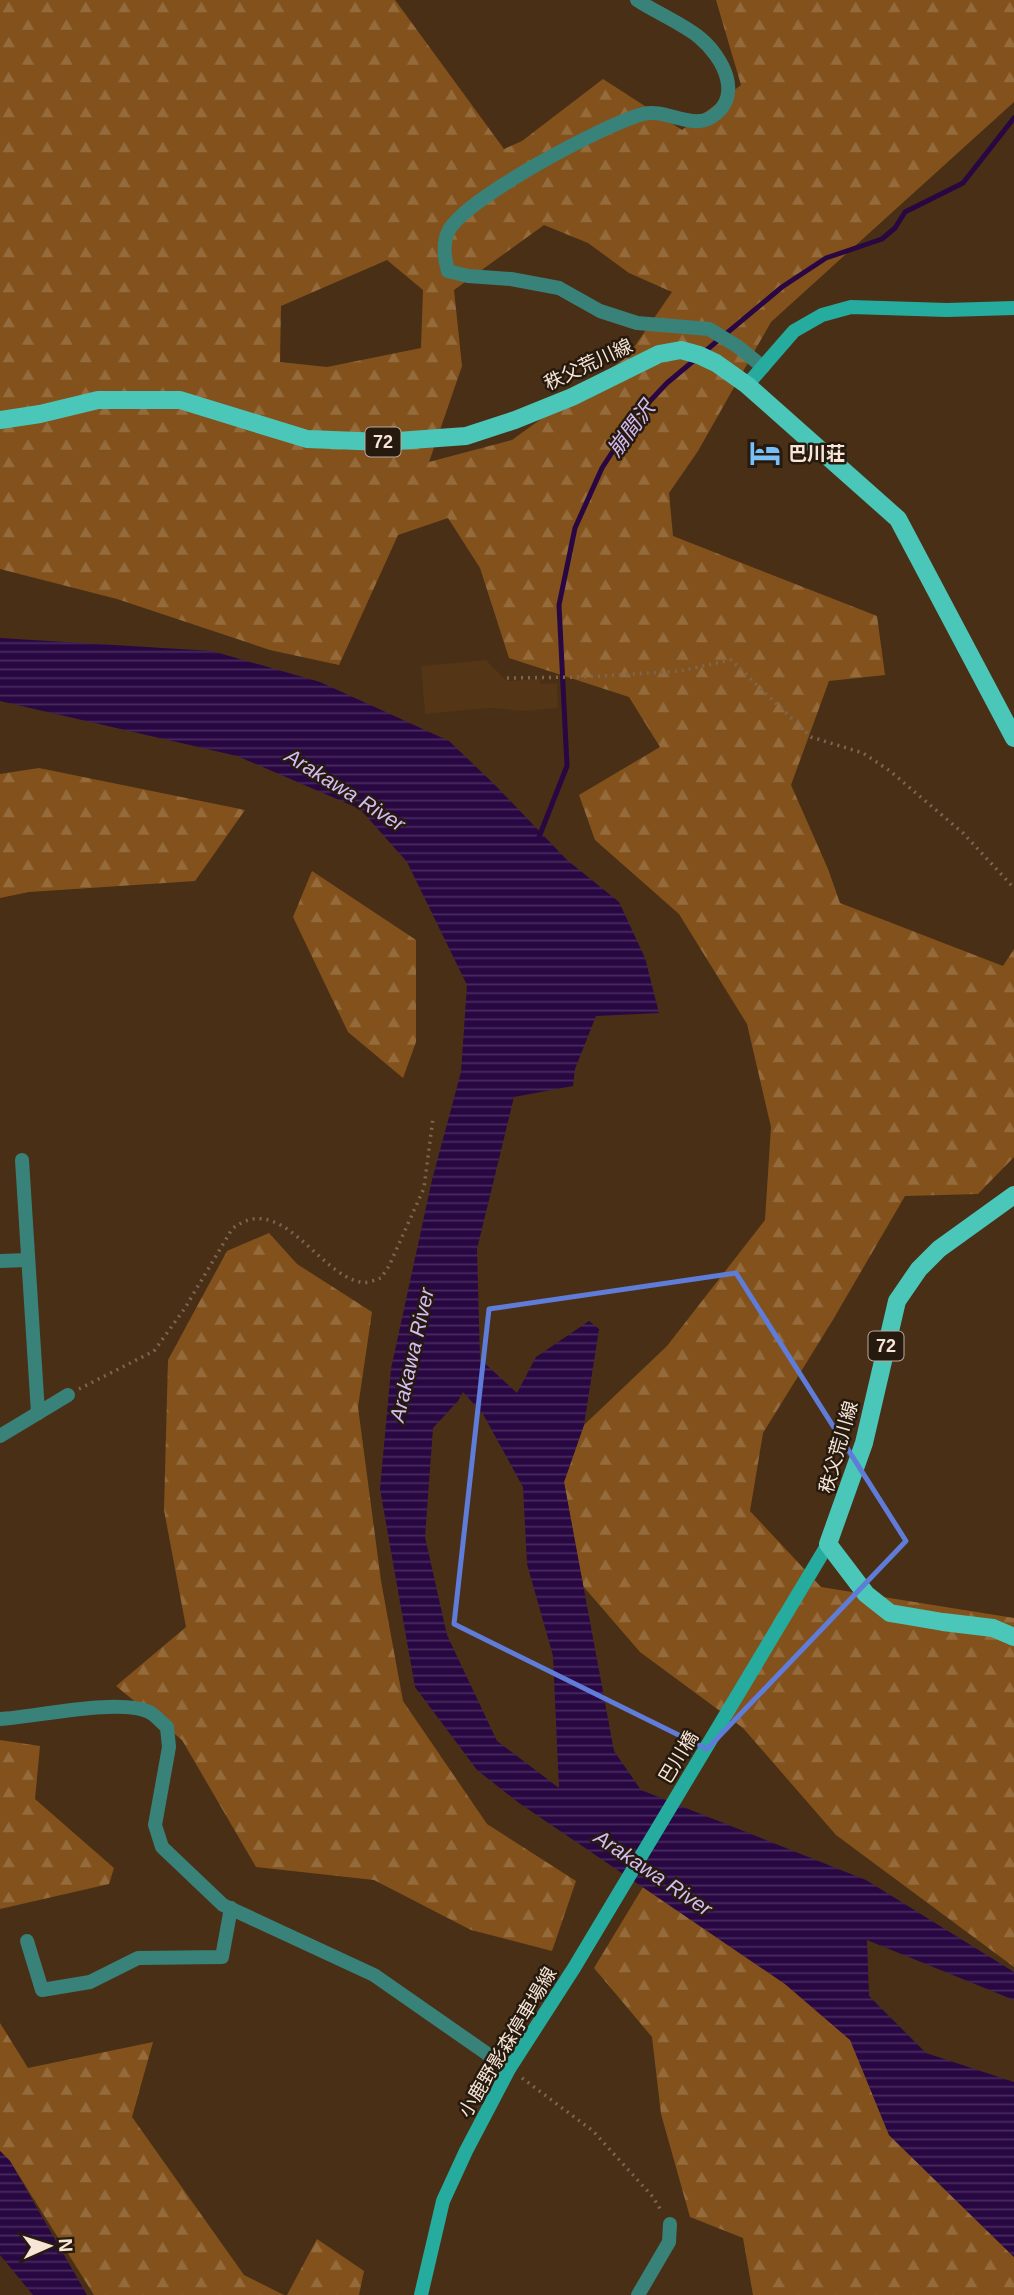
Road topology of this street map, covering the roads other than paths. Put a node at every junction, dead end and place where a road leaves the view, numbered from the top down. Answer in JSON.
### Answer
{"nodes":[{"id":1,"x":636,"y":0,"type":"edge"},
{"id":2,"x":1014,"y":308,"type":"edge"},
{"id":3,"x":763,"y":367,"type":"junction"},
{"id":4,"x":747,"y":385,"type":"junction"},
{"id":5,"x":0,"y":420,"type":"edge"},
{"id":6,"x":1014,"y":738,"type":"edge"},
{"id":7,"x":22,"y":1160,"type":"dead end"},
{"id":8,"x":1014,"y":1195,"type":"edge"},
{"id":9,"x":27,"y":1260,"type":"junction"},
{"id":10,"x":0,"y":1261,"type":"edge"},
{"id":11,"x":68,"y":1395,"type":"road end"},
{"id":12,"x":38,"y":1413,"type":"junction"},
{"id":13,"x":0,"y":1436,"type":"edge"},
{"id":14,"x":828,"y":1544,"type":"junction"},
{"id":15,"x":1014,"y":1637,"type":"edge"},
{"id":16,"x":0,"y":1719,"type":"edge"},
{"id":17,"x":231,"y":1908,"type":"junction"},
{"id":18,"x":27,"y":1941,"type":"dead end"},
{"id":19,"x":574,"y":1968,"type":"joint"},
{"id":20,"x":509,"y":2069,"type":"junction"},
{"id":21,"x":670,"y":2224,"type":"road end"},
{"id":22,"x":421,"y":2295,"type":"edge"},
{"id":23,"x":638,"y":2295,"type":"edge"}],
"edges":[{"from":1,"to":3,"type":"street"},
{"from":2,"to":3,"type":"main road"},
{"from":3,"to":4,"type":"main road"},
{"from":4,"to":5,"type":"main road","name":"秩父荒川線","number":"72"},
{"from":4,"to":6,"type":"main road","name":"秩父荒川線","number":"72"},
{"from":7,"to":9,"type":"street"},
{"from":8,"to":14,"type":"main road","name":"秩父荒川線","number":"72"},
{"from":9,"to":10,"type":"street"},
{"from":9,"to":12,"type":"street"},
{"from":11,"to":12,"type":"street"},
{"from":12,"to":13,"type":"street"},
{"from":14,"to":15,"type":"main road"},
{"from":14,"to":19,"type":"main road","name":"巴川橋"},
{"from":16,"to":17,"type":"street"},
{"from":17,"to":18,"type":"street"},
{"from":17,"to":20,"type":"street"},
{"from":19,"to":20,"type":"main road","name":"小鹿野影森停車場線"},
{"from":20,"to":22,"type":"main road","name":"小鹿野影森停車場線"},
{"from":21,"to":23,"type":"street"}]}
